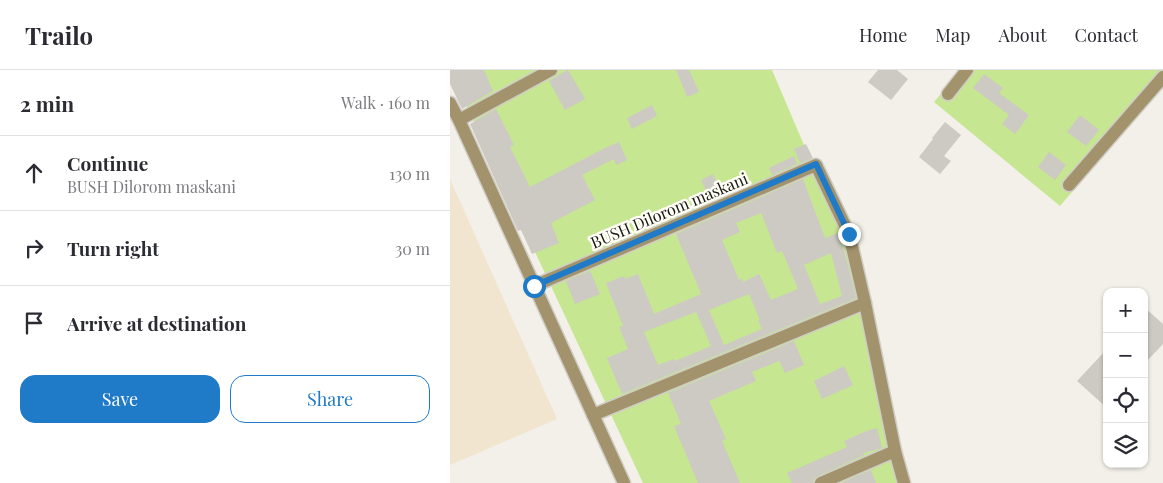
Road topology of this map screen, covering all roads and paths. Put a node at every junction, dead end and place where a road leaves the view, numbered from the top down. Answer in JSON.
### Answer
{"nodes":[{"id":1,"x":551,"y":70,"type":"edge"},
{"id":2,"x":967,"y":70,"type":"edge"},
{"id":3,"x":1163,"y":77,"type":"edge"},
{"id":4,"x":948,"y":94,"type":"dead end"},
{"id":5,"x":450,"y":103,"type":"edge"},
{"id":6,"x":459,"y":120,"type":"junction"},
{"id":7,"x":1069,"y":185,"type":"dead end"},
{"id":8,"x":534,"y":286,"type":"junction"},
{"id":9,"x":865,"y":303,"type":"junction"},
{"id":10,"x":593,"y":415,"type":"junction"},
{"id":11,"x":895,"y":451,"type":"junction"},
{"id":12,"x":624,"y":483,"type":"edge"},
{"id":13,"x":821,"y":483,"type":"edge"},
{"id":14,"x":904,"y":483,"type":"edge"}],
"edges":[{"from":1,"to":6,"type":"street"},
{"from":2,"to":4,"type":"street"},
{"from":3,"to":7,"type":"street"},
{"from":5,"to":6,"type":"street"},
{"from":6,"to":8,"type":"street"},
{"from":8,"to":9,"type":"street","name":"BUSH Dilorom maskani"},
{"from":8,"to":10,"type":"street"},
{"from":9,"to":10,"type":"street"},
{"from":9,"to":11,"type":"street"},
{"from":10,"to":12,"type":"street"},
{"from":11,"to":13,"type":"street"},
{"from":11,"to":14,"type":"street"}]}
